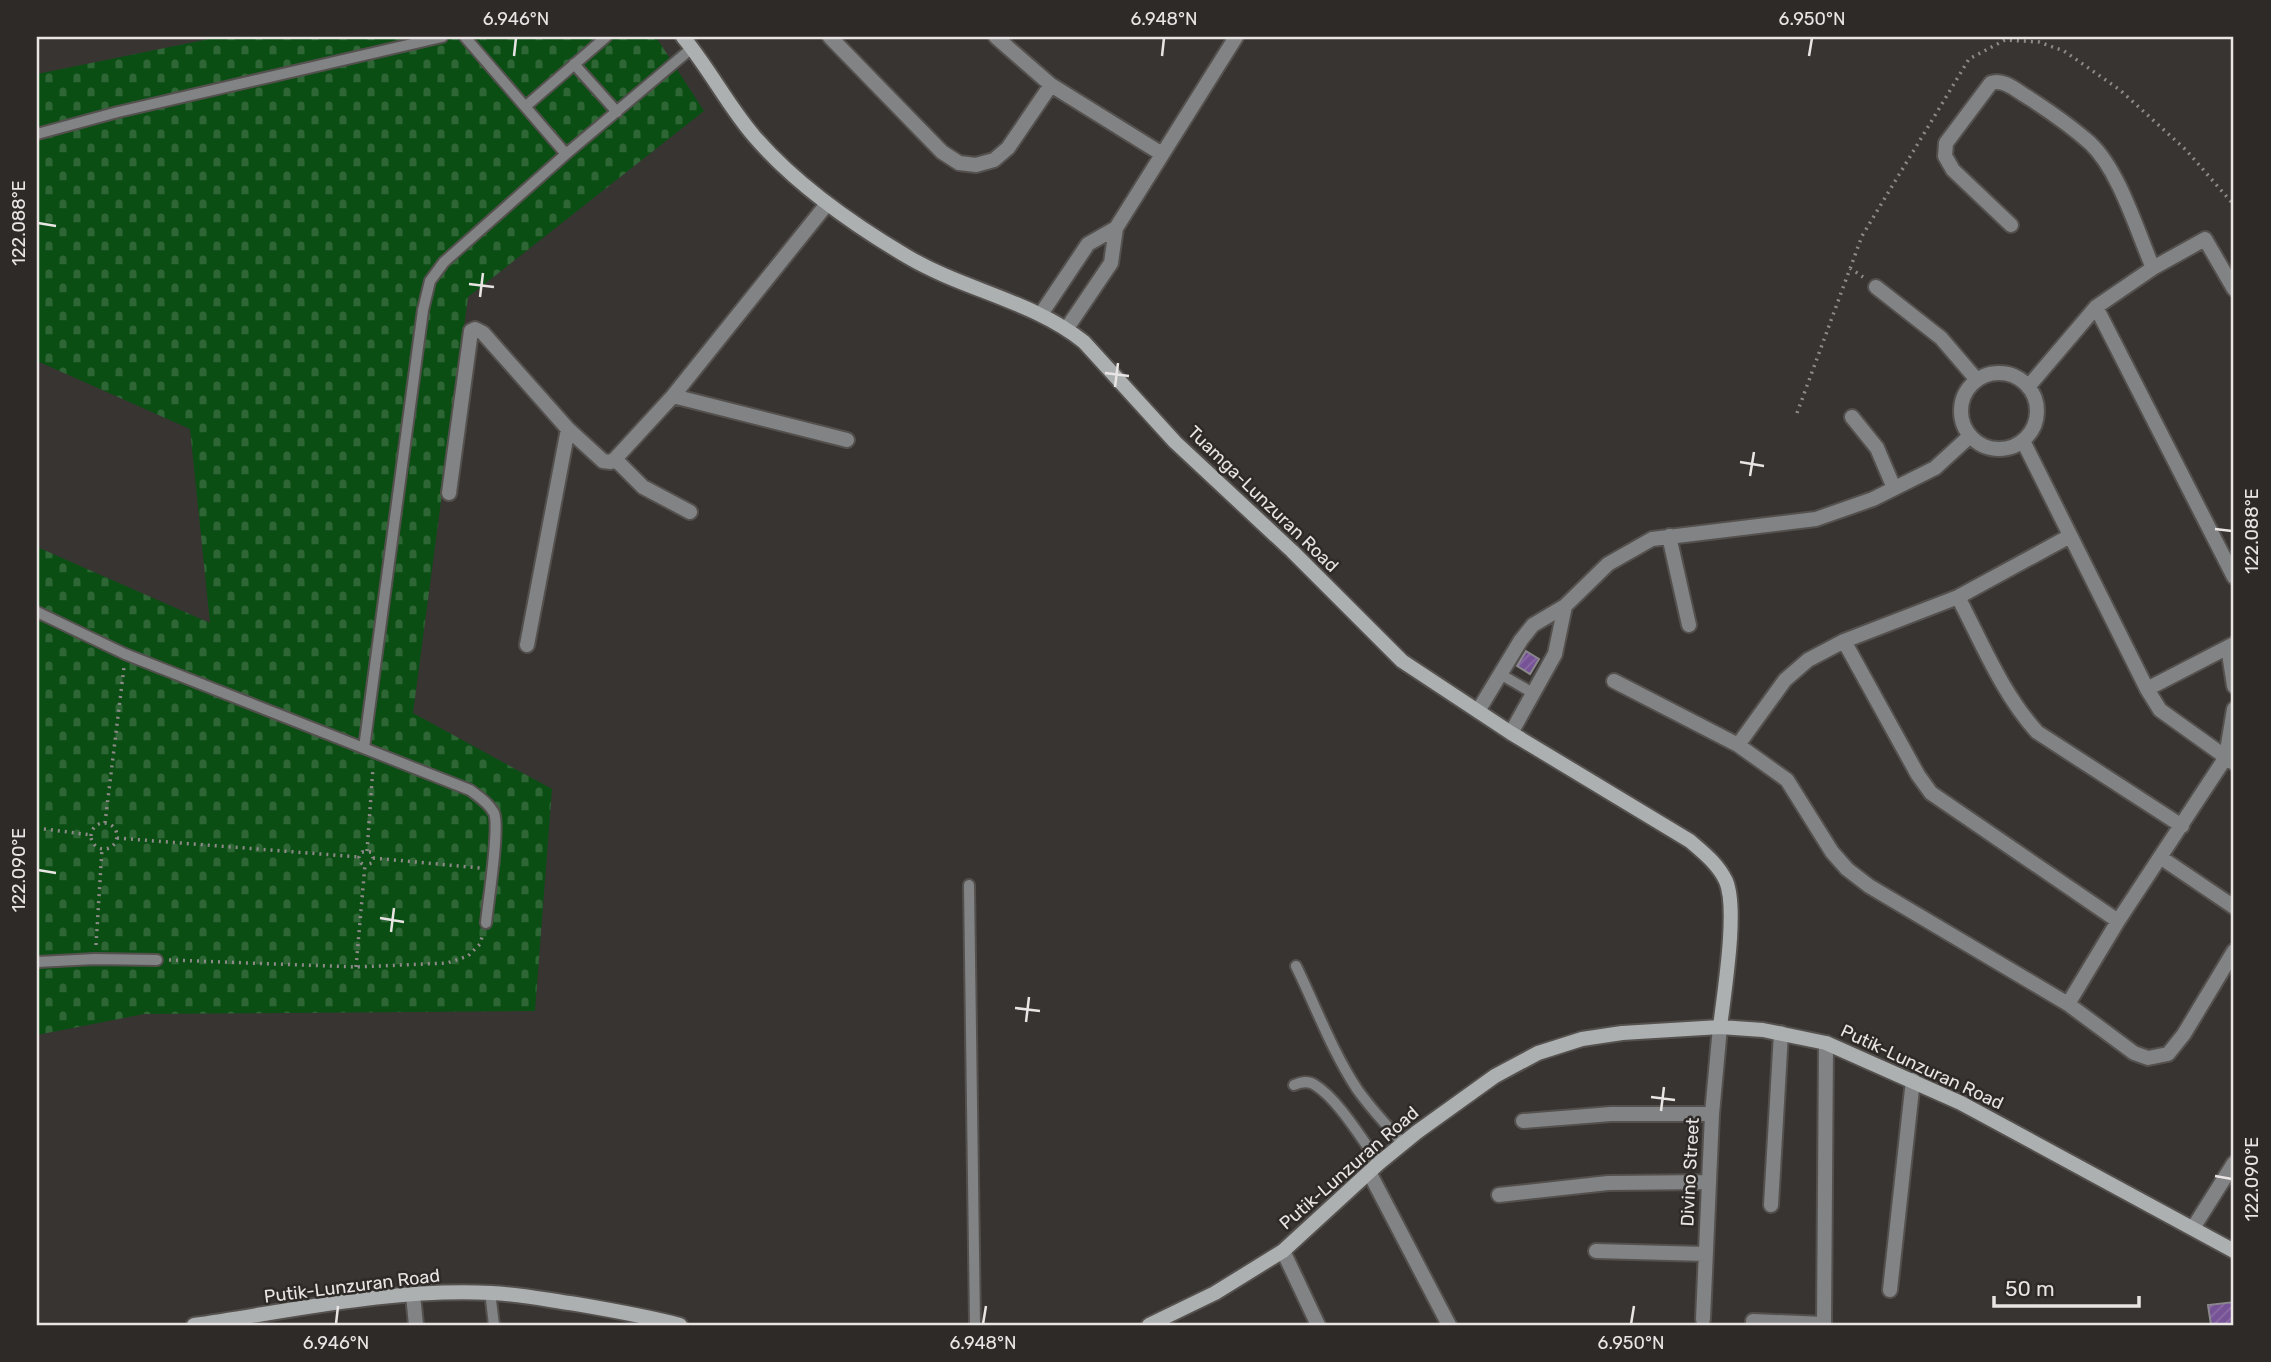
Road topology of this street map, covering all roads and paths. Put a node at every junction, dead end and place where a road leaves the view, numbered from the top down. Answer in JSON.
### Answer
{"nodes":[{"id":1,"x":442,"y":37,"type":"edge"},
{"id":2,"x":465,"y":37,"type":"edge"},
{"id":3,"x":606,"y":37,"type":"edge"},
{"id":4,"x":830,"y":37,"type":"edge"},
{"id":5,"x":996,"y":37,"type":"edge"},
{"id":6,"x":1234,"y":38,"type":"edge"},
{"id":7,"x":688,"y":42,"type":"edge"},
{"id":8,"x":575,"y":64,"type":"junction"},
{"id":9,"x":1051,"y":85,"type":"junction"},
{"id":10,"x":526,"y":107,"type":"junction"},
{"id":11,"x":617,"y":112,"type":"junction"},
{"id":12,"x":37,"y":134,"type":"edge"},
{"id":13,"x":1162,"y":154,"type":"junction"},
{"id":14,"x":566,"y":155,"type":"junction"},
{"id":15,"x":827,"y":204,"type":"junction"},
{"id":16,"x":2234,"y":205,"type":"edge"},
{"id":17,"x":2011,"y":225,"type":"dead end"},
{"id":18,"x":1116,"y":228,"type":"junction"},
{"id":19,"x":2153,"y":268,"type":"junction"},
{"id":20,"x":1876,"y":288,"type":"dead end"},
{"id":21,"x":2234,"y":289,"type":"edge"},
{"id":22,"x":2096,"y":307,"type":"junction"},
{"id":23,"x":1041,"y":314,"type":"junction"},
{"id":24,"x":1067,"y":328,"type":"junction"},
{"id":25,"x":1977,"y":380,"type":"junction"},
{"id":26,"x":2028,"y":387,"type":"junction"},
{"id":27,"x":673,"y":396,"type":"junction"},
{"id":28,"x":1797,"y":413,"type":"dead end"},
{"id":29,"x":1852,"y":417,"type":"dead end"},
{"id":30,"x":568,"y":429,"type":"junction"},
{"id":31,"x":1970,"y":436,"type":"junction"},
{"id":32,"x":847,"y":440,"type":"dead end"},
{"id":33,"x":2023,"y":440,"type":"junction"},
{"id":34,"x":615,"y":460,"type":"junction"},
{"id":35,"x":1894,"y":488,"type":"junction"},
{"id":36,"x":449,"y":493,"type":"dead end"},
{"id":37,"x":690,"y":512,"type":"dead end"},
{"id":38,"x":1669,"y":536,"type":"junction"},
{"id":39,"x":2070,"y":536,"type":"junction"},
{"id":40,"x":2234,"y":577,"type":"edge"},
{"id":41,"x":1958,"y":597,"type":"junction"},
{"id":42,"x":1565,"y":606,"type":"junction"},
{"id":43,"x":37,"y":612,"type":"edge"},
{"id":44,"x":1689,"y":625,"type":"dead end"},
{"id":45,"x":1844,"y":641,"type":"junction"},
{"id":46,"x":527,"y":645,"type":"dead end"},
{"id":47,"x":2231,"y":645,"type":"edge"},
{"id":48,"x":125,"y":654,"type":"junction"},
{"id":49,"x":1500,"y":674,"type":"junction"},
{"id":50,"x":1614,"y":681,"type":"dead end"},
{"id":51,"x":2234,"y":686,"type":"edge"},
{"id":52,"x":2147,"y":689,"type":"junction"},
{"id":53,"x":1533,"y":693,"type":"junction"},
{"id":54,"x":2234,"y":709,"type":"edge"},
{"id":55,"x":1478,"y":711,"type":"junction"},
{"id":56,"x":1511,"y":733,"type":"junction"},
{"id":57,"x":1738,"y":745,"type":"junction"},
{"id":58,"x":369,"y":750,"type":"junction"},
{"id":59,"x":2230,"y":760,"type":"edge"},
{"id":60,"x":105,"y":823,"type":"junction"},
{"id":61,"x":2182,"y":826,"type":"junction"},
{"id":62,"x":37,"y":828,"type":"edge"},
{"id":63,"x":91,"y":835,"type":"junction"},
{"id":64,"x":117,"y":838,"type":"junction"},
{"id":65,"x":102,"y":849,"type":"junction"},
{"id":66,"x":367,"y":850,"type":"junction"},
{"id":67,"x":359,"y":857,"type":"junction"},
{"id":68,"x":2160,"y":857,"type":"junction"},
{"id":69,"x":373,"y":858,"type":"junction"},
{"id":70,"x":365,"y":865,"type":"junction"},
{"id":71,"x":492,"y":869,"type":"junction"},
{"id":72,"x":969,"y":885,"type":"dead end"},
{"id":73,"x":2234,"y":907,"type":"edge"},
{"id":74,"x":2118,"y":921,"type":"junction"},
{"id":75,"x":486,"y":923,"type":"joint"},
{"id":76,"x":2234,"y":951,"type":"edge"},
{"id":77,"x":95,"y":959,"type":"junction"},
{"id":78,"x":157,"y":960,"type":"joint"},
{"id":79,"x":37,"y":962,"type":"edge"},
{"id":80,"x":1296,"y":966,"type":"dead end"},
{"id":81,"x":356,"y":967,"type":"junction"},
{"id":82,"x":2068,"y":1004,"type":"junction"},
{"id":83,"x":1720,"y":1027,"type":"junction"},
{"id":84,"x":1781,"y":1033,"type":"junction"},
{"id":85,"x":1826,"y":1043,"type":"junction"},
{"id":86,"x":1913,"y":1080,"type":"junction"},
{"id":87,"x":1294,"y":1085,"type":"dead end"},
{"id":88,"x":1712,"y":1114,"type":"junction"},
{"id":89,"x":1523,"y":1121,"type":"dead end"},
{"id":90,"x":1403,"y":1143,"type":"junction"},
{"id":91,"x":2234,"y":1163,"type":"edge"},
{"id":92,"x":1374,"y":1168,"type":"junction"},
{"id":93,"x":1708,"y":1182,"type":"junction"},
{"id":94,"x":1499,"y":1195,"type":"dead end"},
{"id":95,"x":1771,"y":1205,"type":"dead end"},
{"id":96,"x":2193,"y":1228,"type":"junction"},
{"id":97,"x":1283,"y":1251,"type":"junction"},
{"id":98,"x":1596,"y":1251,"type":"dead end"},
{"id":99,"x":2234,"y":1251,"type":"edge"},
{"id":100,"x":1705,"y":1254,"type":"junction"},
{"id":101,"x":1890,"y":1290,"type":"dead end"},
{"id":102,"x":490,"y":1293,"type":"junction"},
{"id":103,"x":413,"y":1295,"type":"junction"},
{"id":104,"x":1703,"y":1319,"type":"dead end"},
{"id":105,"x":635,"y":1320,"type":"edge"},
{"id":106,"x":1753,"y":1321,"type":"dead end"},
{"id":107,"x":194,"y":1325,"type":"edge"},
{"id":108,"x":416,"y":1325,"type":"edge"},
{"id":109,"x":494,"y":1325,"type":"edge"},
{"id":110,"x":680,"y":1325,"type":"edge"},
{"id":111,"x":975,"y":1325,"type":"edge"},
{"id":112,"x":1150,"y":1325,"type":"edge"},
{"id":113,"x":1318,"y":1325,"type":"edge"},
{"id":114,"x":1449,"y":1325,"type":"edge"},
{"id":115,"x":1824,"y":1325,"type":"edge"}],
"edges":[{"from":1,"to":12,"type":"lane"},
{"from":2,"to":10,"type":"lane"},
{"from":3,"to":8,"type":"lane"},
{"from":4,"to":9,"type":"street"},
{"from":5,"to":9,"type":"street"},
{"from":6,"to":13,"type":"street"},
{"from":7,"to":11,"type":"lane"},
{"from":7,"to":15,"type":"street","name":"Tuamga-Lunzuran Road"},
{"from":8,"to":10,"type":"lane"},
{"from":8,"to":11,"type":"lane"},
{"from":9,"to":13,"type":"street"},
{"from":10,"to":14,"type":"lane"},
{"from":11,"to":14,"type":"lane"},
{"from":13,"to":18,"type":"street"},
{"from":14,"to":58,"type":"lane"},
{"from":15,"to":23,"type":"street","name":"Tuamga-Lunzuran Road"},
{"from":15,"to":27,"type":"street"},
{"from":16,"to":28,"type":"path"},
{"from":17,"to":19,"type":"street"},
{"from":18,"to":23,"type":"street"},
{"from":18,"to":24,"type":"street"},
{"from":19,"to":21,"type":"street"},
{"from":19,"to":22,"type":"street"},
{"from":20,"to":25,"type":"street"},
{"from":22,"to":26,"type":"street"},
{"from":22,"to":40,"type":"street"},
{"from":23,"to":24,"type":"street","name":"Tuamga-Lunzuran Road"},
{"from":24,"to":55,"type":"street","name":"Tuamga-Lunzuran Road"},
{"from":25,"to":26,"type":"street"},
{"from":25,"to":31,"type":"street"},
{"from":26,"to":33,"type":"street"},
{"from":27,"to":32,"type":"street"},
{"from":27,"to":34,"type":"street"},
{"from":29,"to":35,"type":"street"},
{"from":30,"to":34,"type":"street"},
{"from":30,"to":36,"type":"street"},
{"from":30,"to":46,"type":"street"},
{"from":31,"to":33,"type":"street"},
{"from":31,"to":35,"type":"street"},
{"from":33,"to":39,"type":"street"},
{"from":34,"to":37,"type":"street"},
{"from":35,"to":38,"type":"street"},
{"from":38,"to":42,"type":"street"},
{"from":38,"to":44,"type":"street"},
{"from":39,"to":41,"type":"street"},
{"from":39,"to":52,"type":"street"},
{"from":41,"to":45,"type":"street"},
{"from":41,"to":61,"type":"street"},
{"from":42,"to":49,"type":"street"},
{"from":42,"to":53,"type":"street"},
{"from":43,"to":48,"type":"lane"},
{"from":45,"to":57,"type":"street"},
{"from":45,"to":74,"type":"street"},
{"from":47,"to":51,"type":"street"},
{"from":47,"to":52,"type":"street"},
{"from":48,"to":58,"type":"lane"},
{"from":48,"to":60,"type":"path"},
{"from":49,"to":53,"type":"lane"},
{"from":49,"to":55,"type":"street"},
{"from":50,"to":57,"type":"street"},
{"from":52,"to":59,"type":"street"},
{"from":53,"to":56,"type":"street"},
{"from":54,"to":59,"type":"street"},
{"from":55,"to":56,"type":"street","name":"Tuamga-Lunzuran Road"},
{"from":56,"to":83,"type":"street","name":"Tuamga-Lunzuran Road"},
{"from":57,"to":82,"type":"street"},
{"from":58,"to":66,"type":"path"},
{"from":58,"to":71,"type":"lane"},
{"from":59,"to":61,"type":"street"},
{"from":60,"to":63,"type":"path"},
{"from":60,"to":64,"type":"path"},
{"from":61,"to":68,"type":"street"},
{"from":62,"to":63,"type":"path"},
{"from":63,"to":65,"type":"path"},
{"from":64,"to":65,"type":"path"},
{"from":64,"to":67,"type":"path"},
{"from":65,"to":77,"type":"path"},
{"from":66,"to":67,"type":"path"},
{"from":66,"to":69,"type":"path"},
{"from":67,"to":70,"type":"path"},
{"from":68,"to":73,"type":"street"},
{"from":68,"to":74,"type":"street"},
{"from":69,"to":70,"type":"path"},
{"from":69,"to":71,"type":"path"},
{"from":70,"to":81,"type":"path"},
{"from":71,"to":75,"type":"lane"},
{"from":72,"to":111,"type":"lane"},
{"from":74,"to":82,"type":"street"},
{"from":75,"to":81,"type":"path"},
{"from":76,"to":82,"type":"street"},
{"from":77,"to":78,"type":"lane"},
{"from":77,"to":79,"type":"lane"},
{"from":78,"to":81,"type":"path"},
{"from":80,"to":90,"type":"lane"},
{"from":83,"to":84,"type":"street","name":"Putik-Lunzuran Road"},
{"from":83,"to":88,"type":"street","name":"Divino Street"},
{"from":83,"to":90,"type":"street","name":"Putik-Lunzuran Road"},
{"from":84,"to":85,"type":"street","name":"Putik-Lunzuran Road"},
{"from":84,"to":95,"type":"street"},
{"from":85,"to":86,"type":"street","name":"Putik-Lunzuran Road"},
{"from":85,"to":115,"type":"street"},
{"from":86,"to":96,"type":"street","name":"Putik-Lunzuran Road"},
{"from":86,"to":101,"type":"street"},
{"from":87,"to":92,"type":"lane"},
{"from":88,"to":89,"type":"street"},
{"from":88,"to":93,"type":"street","name":"Divino Street"},
{"from":90,"to":92,"type":"street","name":"Putik-Lunzuran Road"},
{"from":91,"to":96,"type":"street"},
{"from":92,"to":97,"type":"street","name":"Putik-Lunzuran Road"},
{"from":92,"to":114,"type":"street"},
{"from":93,"to":94,"type":"street"},
{"from":93,"to":100,"type":"street","name":"Divino Street"},
{"from":96,"to":99,"type":"street","name":"Putik-Lunzuran Road"},
{"from":97,"to":112,"type":"street","name":"Putik-Lunzuran Road"},
{"from":97,"to":113,"type":"street"},
{"from":98,"to":100,"type":"street"},
{"from":100,"to":104,"type":"street","name":"Divino Street"},
{"from":102,"to":103,"type":"street","name":"Putik-Lunzuran Road"},
{"from":102,"to":105,"type":"street","name":"Putik-Lunzuran Road"},
{"from":102,"to":109,"type":"lane"},
{"from":103,"to":107,"type":"street","name":"Putik-Lunzuran Road"},
{"from":103,"to":108,"type":"street"},
{"from":105,"to":110,"type":"street","name":"Putik-Lunzuran Road"},
{"from":106,"to":115,"type":"street"}]}
